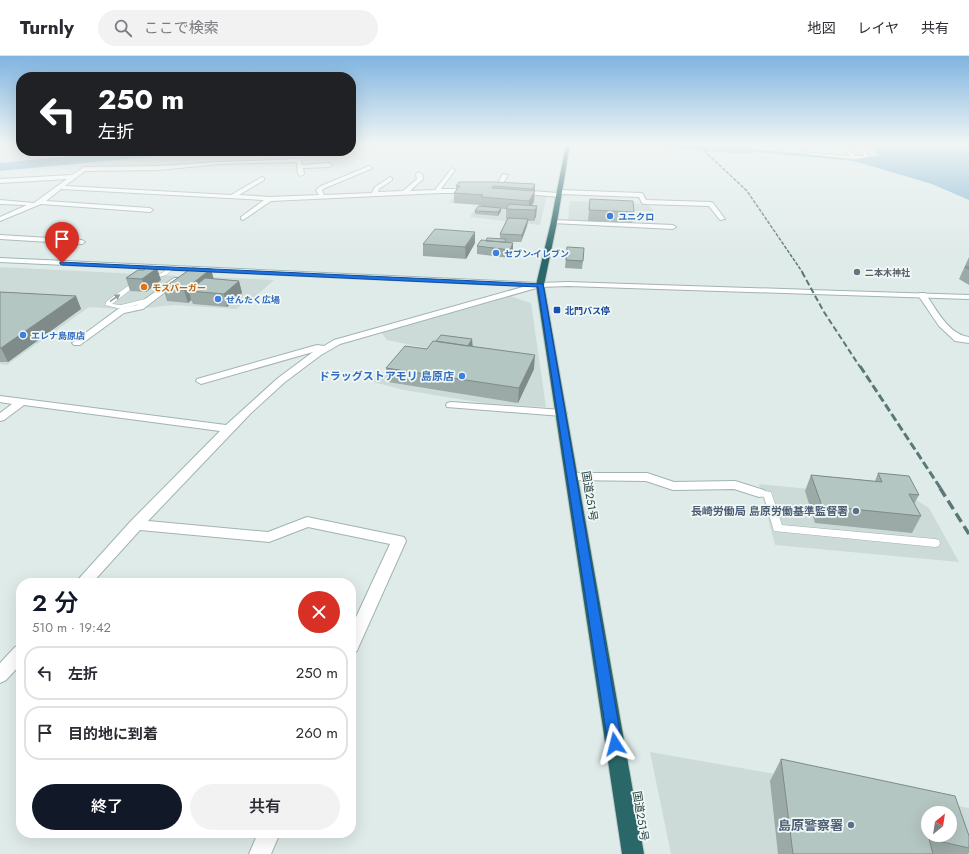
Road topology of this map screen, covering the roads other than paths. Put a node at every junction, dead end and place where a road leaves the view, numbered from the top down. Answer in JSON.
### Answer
{"nodes":[{"id":1,"x":67,"y":181,"type":"edge"},
{"id":2,"x":258,"y":181,"type":"edge"},
{"id":3,"x":338,"y":181,"type":"edge"},
{"id":4,"x":387,"y":181,"type":"edge"},
{"id":5,"x":417,"y":181,"type":"edge"},
{"id":6,"x":444,"y":181,"type":"edge"},
{"id":7,"x":561,"y":181,"type":"edge"},
{"id":8,"x":108,"y":184,"type":"dead end"},
{"id":9,"x":61,"y":187,"type":"junction"},
{"id":10,"x":101,"y":189,"type":"junction"},
{"id":11,"x":437,"y":191,"type":"junction"},
{"id":12,"x":481,"y":191,"type":"edge"},
{"id":13,"x":488,"y":191,"type":"edge"},
{"id":14,"x":504,"y":191,"type":"edge"},
{"id":15,"x":511,"y":191,"type":"edge"},
{"id":16,"x":404,"y":193,"type":"junction"},
{"id":17,"x":559,"y":193,"type":"junction"},
{"id":18,"x":374,"y":195,"type":"junction"},
{"id":19,"x":322,"y":196,"type":"junction"},
{"id":20,"x":232,"y":197,"type":"junction"},
{"id":21,"x":270,"y":199,"type":"junction"},
{"id":22,"x":0,"y":202,"type":"edge"},
{"id":23,"x":37,"y":203,"type":"junction"},
{"id":24,"x":150,"y":210,"type":"dead end"},
{"id":25,"x":1,"y":218,"type":"edge"},
{"id":26,"x":243,"y":218,"type":"dead end"},
{"id":27,"x":722,"y":219,"type":"dead end"},
{"id":28,"x":554,"y":222,"type":"junction"},
{"id":29,"x":673,"y":227,"type":"dead end"},
{"id":30,"x":0,"y":237,"type":"edge"},
{"id":31,"x":82,"y":242,"type":"dead end"},
{"id":32,"x":0,"y":260,"type":"edge"},
{"id":33,"x":172,"y":268,"type":"junction"},
{"id":34,"x":192,"y":269,"type":"junction"},
{"id":35,"x":540,"y":285,"type":"junction"},
{"id":36,"x":922,"y":295,"type":"junction"},
{"id":37,"x":969,"y":297,"type":"edge"},
{"id":38,"x":149,"y":300,"type":"junction"},
{"id":39,"x":969,"y":340,"type":"edge"},
{"id":40,"x":337,"y":342,"type":"junction"},
{"id":41,"x":77,"y":343,"type":"dead end"},
{"id":42,"x":201,"y":381,"type":"dead end"},
{"id":43,"x":0,"y":399,"type":"edge"},
{"id":44,"x":22,"y":402,"type":"junction"},
{"id":45,"x":451,"y":405,"type":"dead end"},
{"id":46,"x":562,"y":413,"type":"junction"},
{"id":47,"x":0,"y":418,"type":"edge"},
{"id":48,"x":228,"y":429,"type":"junction"},
{"id":49,"x":572,"y":477,"type":"junction"},
{"id":50,"x":759,"y":493,"type":"joint"},
{"id":51,"x":135,"y":525,"type":"junction"},
{"id":52,"x":935,"y":543,"type":"dead end"},
{"id":53,"x":87,"y":578,"type":"edge"},
{"id":54,"x":356,"y":635,"type":"edge"},
{"id":55,"x":16,"y":658,"type":"edge"},
{"id":56,"x":0,"y":676,"type":"edge"},
{"id":57,"x":267,"y":838,"type":"edge"},
{"id":58,"x":260,"y":854,"type":"edge"},
{"id":59,"x":632,"y":854,"type":"edge"}],
"edges":[{"from":1,"to":9,"type":"street"},
{"from":2,"to":20,"type":"street"},
{"from":3,"to":19,"type":"street"},
{"from":4,"to":18,"type":"street"},
{"from":5,"to":16,"type":"street"},
{"from":6,"to":11,"type":"street"},
{"from":7,"to":17,"type":"highway","name":"国道251号"},
{"from":8,"to":10,"type":"street"},
{"from":9,"to":10,"type":"street"},
{"from":9,"to":23,"type":"street"},
{"from":10,"to":20,"type":"street"},
{"from":11,"to":12,"type":"street"},
{"from":11,"to":16,"type":"street"},
{"from":13,"to":14,"type":"street"},
{"from":15,"to":17,"type":"street"},
{"from":16,"to":18,"type":"street"},
{"from":17,"to":27,"type":"street"},
{"from":17,"to":28,"type":"highway","name":"国道251号"},
{"from":18,"to":19,"type":"street"},
{"from":19,"to":21,"type":"street"},
{"from":20,"to":21,"type":"street"},
{"from":21,"to":26,"type":"street"},
{"from":22,"to":23,"type":"street"},
{"from":23,"to":24,"type":"street"},
{"from":23,"to":25,"type":"street"},
{"from":28,"to":29,"type":"street"},
{"from":28,"to":35,"type":"highway","name":"国道251号"},
{"from":30,"to":31,"type":"street"},
{"from":32,"to":33,"type":"street"},
{"from":33,"to":34,"type":"street"},
{"from":38,"to":33,"type":"lane","one_way":true},
{"from":34,"to":35,"type":"street"},
{"from":34,"to":38,"type":"street"},
{"from":35,"to":36,"type":"street"},
{"from":35,"to":40,"type":"street"},
{"from":35,"to":46,"type":"highway","name":"国道251号"},
{"from":36,"to":37,"type":"street"},
{"from":36,"to":39,"type":"street"},
{"from":38,"to":41,"type":"street"},
{"from":40,"to":42,"type":"street"},
{"from":40,"to":48,"type":"street"},
{"from":43,"to":44,"type":"street"},
{"from":44,"to":47,"type":"street"},
{"from":44,"to":48,"type":"street"},
{"from":45,"to":46,"type":"street"},
{"from":46,"to":49,"type":"highway","name":"国道251号"},
{"from":48,"to":51,"type":"street"},
{"from":49,"to":50,"type":"street"},
{"from":49,"to":59,"type":"highway","name":"国道251号"},
{"from":50,"to":52,"type":"lane"},
{"from":51,"to":53,"type":"street"},
{"from":51,"to":54,"type":"street"},
{"from":55,"to":56,"type":"street"},
{"from":57,"to":58,"type":"street"}]}
